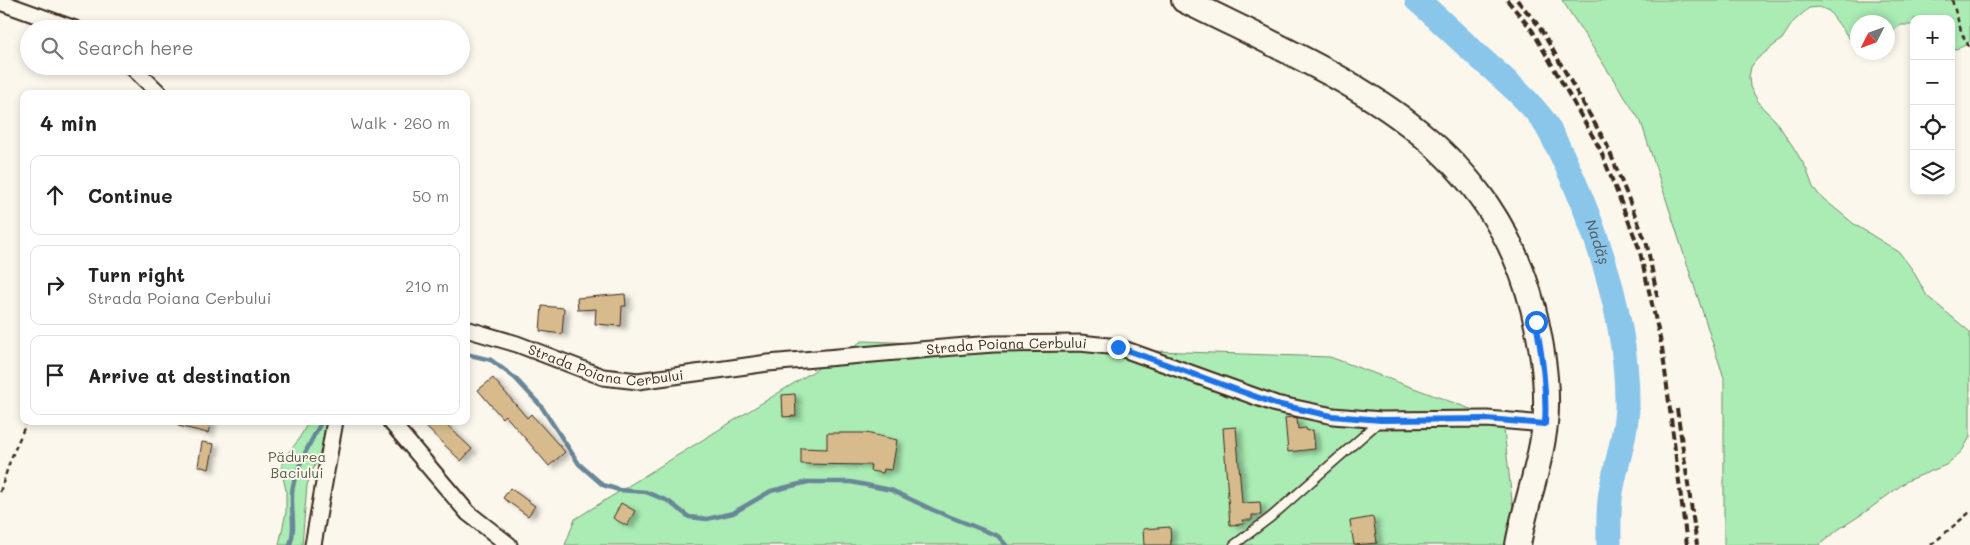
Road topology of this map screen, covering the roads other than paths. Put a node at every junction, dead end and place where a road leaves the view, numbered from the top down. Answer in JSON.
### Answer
{"nodes":[{"id":1,"x":1184,"y":0,"type":"edge"},
{"id":2,"x":0,"y":2,"type":"edge"},
{"id":3,"x":50,"y":20,"type":"edge"},
{"id":4,"x":140,"y":75,"type":"edge"},
{"id":5,"x":156,"y":90,"type":"edge"},
{"id":6,"x":470,"y":330,"type":"edge"},
{"id":7,"x":1381,"y":420,"type":"junction"},
{"id":8,"x":1545,"y":424,"type":"junction"},
{"id":9,"x":334,"y":425,"type":"edge"},
{"id":10,"x":393,"y":425,"type":"edge"},
{"id":11,"x":314,"y":545,"type":"edge"},
{"id":12,"x":509,"y":545,"type":"edge"},
{"id":13,"x":1234,"y":545,"type":"edge"},
{"id":14,"x":1518,"y":545,"type":"edge"}],
"edges":[{"from":1,"to":8,"type":"main road"},
{"from":2,"to":3,"type":"street"},
{"from":4,"to":5,"type":"street"},
{"from":6,"to":7,"type":"street","name":"Strada Poiana Cerbului"},
{"from":7,"to":8,"type":"street","name":"Strada Poiana Cerbului"},
{"from":7,"to":13,"type":"lane"},
{"from":8,"to":14,"type":"main road"},
{"from":9,"to":11,"type":"street"},
{"from":10,"to":12,"type":"street"}]}
